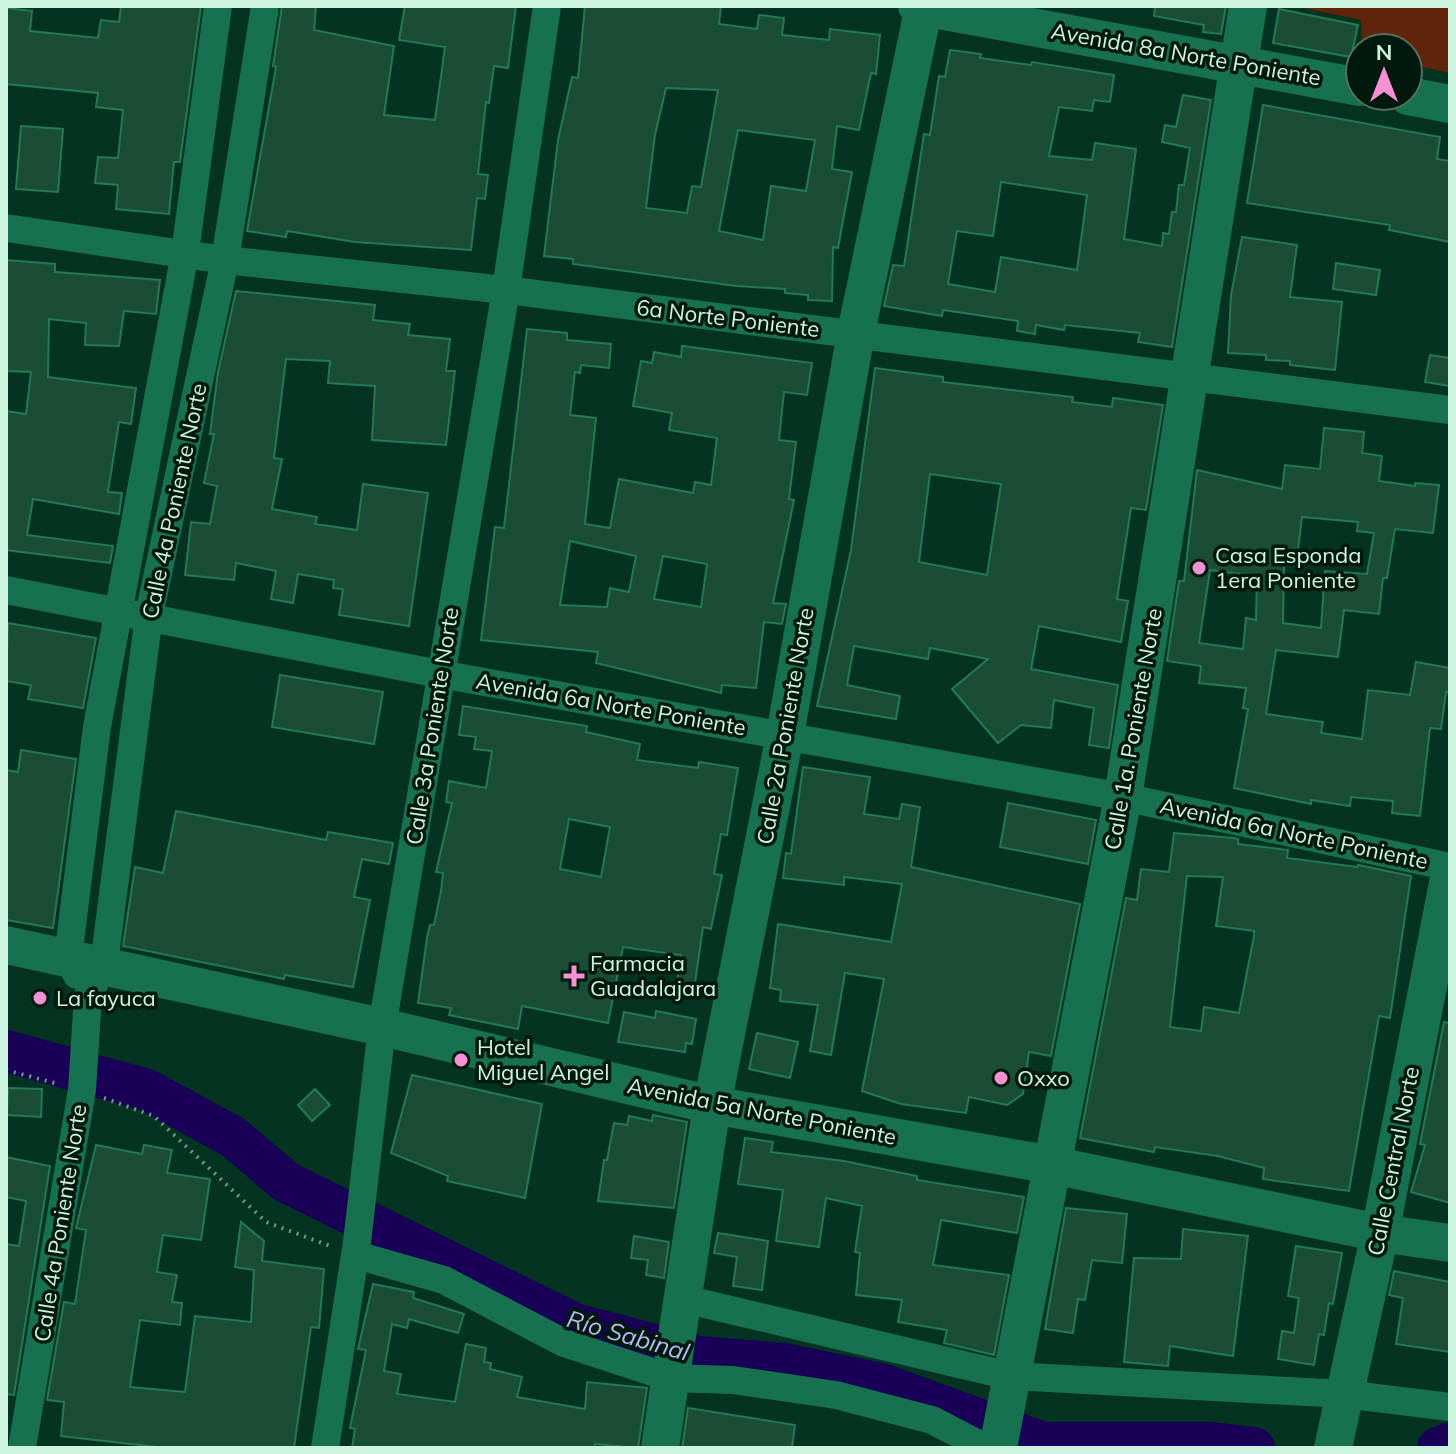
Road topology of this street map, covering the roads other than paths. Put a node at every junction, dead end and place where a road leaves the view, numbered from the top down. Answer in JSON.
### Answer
{"nodes":[{"id":1,"x":218,"y":6,"type":"edge"},
{"id":2,"x":265,"y":6,"type":"edge"},
{"id":3,"x":547,"y":6,"type":"edge"},
{"id":4,"x":922,"y":6,"type":"edge"},
{"id":5,"x":1248,"y":6,"type":"edge"},
{"id":6,"x":1238,"y":63,"type":"junction"},
{"id":7,"x":1344,"y":84,"type":"edge"},
{"id":8,"x":1424,"y":99,"type":"edge"},
{"id":9,"x":1450,"y":104,"type":"edge"},
{"id":10,"x":6,"y":228,"type":"edge"},
{"id":11,"x":185,"y":253,"type":"junction"},
{"id":12,"x":225,"y":260,"type":"junction"},
{"id":13,"x":506,"y":290,"type":"junction"},
{"id":14,"x":856,"y":333,"type":"junction"},
{"id":15,"x":1191,"y":378,"type":"junction"},
{"id":16,"x":1450,"y":410,"type":"edge"},
{"id":17,"x":6,"y":590,"type":"edge"},
{"id":18,"x":118,"y":609,"type":"junction"},
{"id":19,"x":149,"y":615,"type":"junction"},
{"id":20,"x":440,"y":674,"type":"junction"},
{"id":21,"x":785,"y":735,"type":"junction"},
{"id":22,"x":1123,"y":797,"type":"junction"},
{"id":23,"x":1450,"y":870,"type":"edge"},
{"id":24,"x":6,"y":945,"type":"edge"},
{"id":25,"x":87,"y":983,"type":"junction"},
{"id":26,"x":382,"y":1027,"type":"junction"},
{"id":27,"x":712,"y":1105,"type":"junction"},
{"id":28,"x":1052,"y":1165,"type":"junction"},
{"id":29,"x":1380,"y":1233,"type":"junction"},
{"id":30,"x":1450,"y":1243,"type":"edge"},
{"id":31,"x":356,"y":1249,"type":"junction"},
{"id":32,"x":684,"y":1300,"type":"junction"},
{"id":33,"x":673,"y":1372,"type":"junction"},
{"id":34,"x":1009,"y":1380,"type":"junction"},
{"id":35,"x":1344,"y":1397,"type":"junction"},
{"id":36,"x":1450,"y":1407,"type":"edge"},
{"id":37,"x":21,"y":1446,"type":"edge"},
{"id":38,"x":325,"y":1448,"type":"edge"},
{"id":39,"x":660,"y":1448,"type":"edge"},
{"id":40,"x":986,"y":1448,"type":"edge"},
{"id":41,"x":998,"y":1448,"type":"edge"},
{"id":42,"x":1333,"y":1448,"type":"edge"}],
"edges":[{"from":1,"to":11,"type":"street","name":"Calle 4a Poniente Norte"},
{"from":2,"to":12,"type":"street","name":"Calle 4a Poniente Norte"},
{"from":3,"to":13,"type":"street","name":"Calle 3a Poniente Norte"},
{"from":4,"to":6,"type":"main road","name":"Avenida 8a Norte Poniente"},
{"from":4,"to":14,"type":"main road","name":"Calle 2a Poniente Norte"},
{"from":5,"to":6,"type":"main road","name":"Calle 1a. Poniente Norte"},
{"from":6,"to":7,"type":"main road","name":"Avenida 8a Norte Poniente"},
{"from":6,"to":15,"type":"main road","name":"Calle 1a. Poniente Norte"},
{"from":8,"to":9,"type":"main road"},
{"from":10,"to":11,"type":"street","name":"6a Norte Poniente"},
{"from":11,"to":12,"type":"street","name":"6a Norte Poniente"},
{"from":11,"to":18,"type":"street","name":"Calle 4a Poniente Norte"},
{"from":12,"to":13,"type":"street","name":"6a Norte Poniente"},
{"from":12,"to":19,"type":"street","name":"Calle 4a Poniente Norte"},
{"from":13,"to":14,"type":"street","name":"6a Norte Poniente"},
{"from":13,"to":20,"type":"street","name":"Calle 3a Poniente Norte"},
{"from":14,"to":15,"type":"street","name":"6a Norte Poniente"},
{"from":14,"to":21,"type":"main road","name":"Calle 2a Poniente Norte"},
{"from":15,"to":16,"type":"street","name":"6a Norte Poniente"},
{"from":15,"to":22,"type":"main road","name":"Calle 1a. Poniente Norte"},
{"from":17,"to":18,"type":"street","name":"Avenida 6a Norte Poniente"},
{"from":18,"to":19,"type":"street","name":"Avenida 6a Norte Poniente"},
{"from":18,"to":25,"type":"street","name":"Calle 4a Poniente Norte"},
{"from":19,"to":20,"type":"street","name":"Avenida 6a Norte Poniente"},
{"from":19,"to":25,"type":"street","name":"Calle 4a Poniente Norte"},
{"from":20,"to":21,"type":"street","name":"Avenida 6a Norte Poniente"},
{"from":20,"to":26,"type":"street","name":"Calle 3a Poniente Norte"},
{"from":21,"to":22,"type":"street","name":"Avenida 6a Norte Poniente"},
{"from":21,"to":27,"type":"main road","name":"Calle 2a Poniente Norte"},
{"from":22,"to":23,"type":"street","name":"Avenida 6a Norte Poniente"},
{"from":22,"to":28,"type":"main road","name":"Calle 1a. Poniente Norte"},
{"from":23,"to":29,"type":"main road","name":"Calle Central Norte"},
{"from":24,"to":25,"type":"main road","name":"Avenida 5a Norte Poniente"},
{"from":25,"to":26,"type":"main road","name":"Avenida 5a Norte Poniente"},
{"from":25,"to":37,"type":"street","name":"Calle 4a Poniente Norte"},
{"from":26,"to":27,"type":"main road","name":"Avenida 5a Norte Poniente"},
{"from":26,"to":31,"type":"street","name":"Calle 3a Poniente Norte"},
{"from":27,"to":28,"type":"main road","name":"Avenida 5a Norte Poniente"},
{"from":27,"to":32,"type":"main road","name":"Calle 2a Poniente Norte"},
{"from":28,"to":29,"type":"main road","name":"Avenida 5a Norte Poniente"},
{"from":28,"to":34,"type":"main road","name":"Calle 1a. Poniente Norte"},
{"from":29,"to":30,"type":"main road","name":"Avenida 5a Norte Poniente"},
{"from":29,"to":35,"type":"main road","name":"Calle Central Norte"},
{"from":31,"to":33,"type":"street"},
{"from":31,"to":38,"type":"street","name":"Calle 3a Poniente Norte"},
{"from":32,"to":33,"type":"main road","name":"Calle 2a Poniente Norte"},
{"from":32,"to":34,"type":"street"},
{"from":33,"to":39,"type":"main road","name":"Calle 2a Poniente Norte"},
{"from":33,"to":40,"type":"street"},
{"from":34,"to":35,"type":"street"},
{"from":34,"to":41,"type":"main road","name":"Calle 1a. Poniente Norte"},
{"from":35,"to":36,"type":"street"},
{"from":35,"to":42,"type":"main road","name":"Calle Central Norte"}]}
